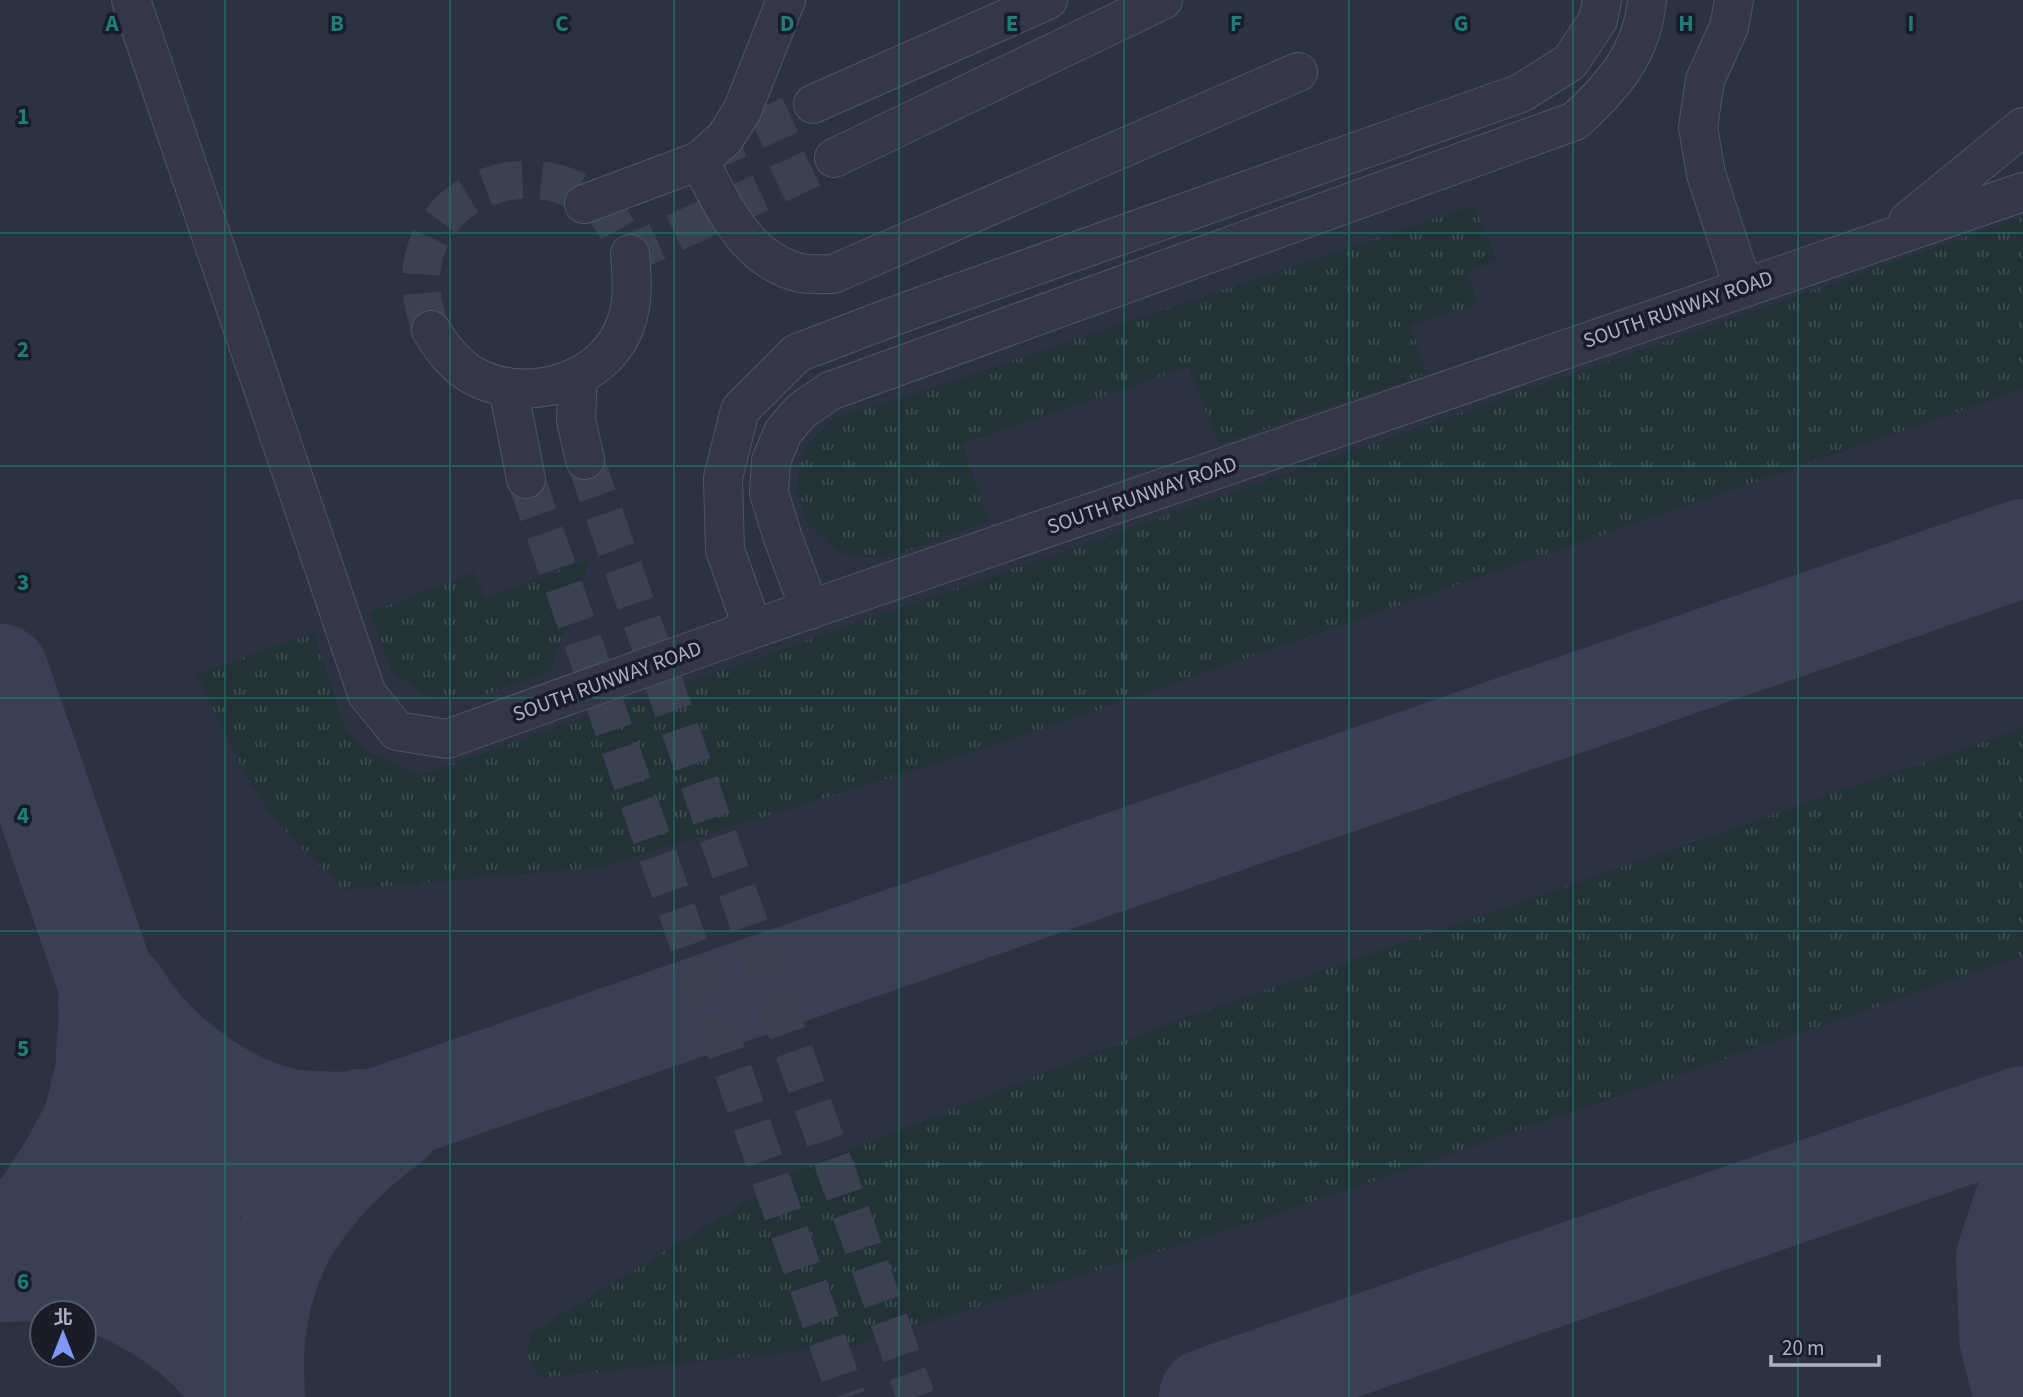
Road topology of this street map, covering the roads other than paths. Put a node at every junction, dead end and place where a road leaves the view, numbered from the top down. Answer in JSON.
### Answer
{"nodes":[{"id":1,"x":131,"y":0,"type":"edge"},
{"id":2,"x":786,"y":0,"type":"edge"},
{"id":3,"x":1048,"y":0,"type":"edge"},
{"id":4,"x":1163,"y":0,"type":"edge"},
{"id":5,"x":1602,"y":0,"type":"edge"},
{"id":6,"x":1647,"y":0,"type":"edge"},
{"id":7,"x":1734,"y":0,"type":"edge"},
{"id":8,"x":1298,"y":72,"type":"dead end"},
{"id":9,"x":813,"y":104,"type":"tunnel mouth"},
{"id":10,"x":2023,"y":127,"type":"edge"},
{"id":11,"x":2023,"y":150,"type":"edge"},
{"id":12,"x":834,"y":158,"type":"tunnel mouth"},
{"id":13,"x":699,"y":161,"type":"junction"},
{"id":14,"x":2023,"y":191,"type":"edge"},
{"id":15,"x":584,"y":204,"type":"dead end"},
{"id":16,"x":1942,"y":219,"type":"junction"},
{"id":17,"x":1887,"y":238,"type":"junction"},
{"id":18,"x":630,"y":254,"type":"dead end"},
{"id":19,"x":1743,"y":287,"type":"junction"},
{"id":20,"x":431,"y":330,"type":"tunnel mouth"},
{"id":21,"x":578,"y":377,"type":"junction"},
{"id":22,"x":508,"y":388,"type":"junction"},
{"id":23,"x":585,"y":460,"type":"tunnel mouth"},
{"id":24,"x":526,"y":480,"type":"tunnel mouth"},
{"id":25,"x":810,"y":610,"type":"junction"},
{"id":26,"x":752,"y":629,"type":"junction"}],
"edges":[{"from":1,"to":26,"type":"lane","name":"SOUTH RUNWAY ROAD"},
{"from":2,"to":13,"type":"lane"},
{"from":3,"to":9,"type":"lane"},
{"from":4,"to":12,"type":"lane"},
{"from":5,"to":26,"type":"lane"},
{"from":6,"to":25,"type":"lane"},
{"from":7,"to":19,"type":"lane"},
{"from":8,"to":13,"type":"lane"},
{"from":10,"to":17,"type":"lane","name":"SOUTH RUNWAY ROAD"},
{"from":11,"to":16,"type":"lane","name":"SOUTH RUNWAY ROAD"},
{"from":13,"to":15,"type":"lane"},
{"from":14,"to":16,"type":"lane","name":"SOUTH RUNWAY ROAD"},
{"from":16,"to":17,"type":"lane","name":"SOUTH RUNWAY ROAD"},
{"from":17,"to":19,"type":"lane","name":"SOUTH RUNWAY ROAD"},
{"from":18,"to":21,"type":"lane"},
{"from":19,"to":25,"type":"lane","name":"SOUTH RUNWAY ROAD"},
{"from":20,"to":22,"type":"lane"},
{"from":21,"to":22,"type":"lane"},
{"from":21,"to":23,"type":"lane"},
{"from":22,"to":24,"type":"lane"},
{"from":25,"to":26,"type":"lane","name":"SOUTH RUNWAY ROAD"}]}
